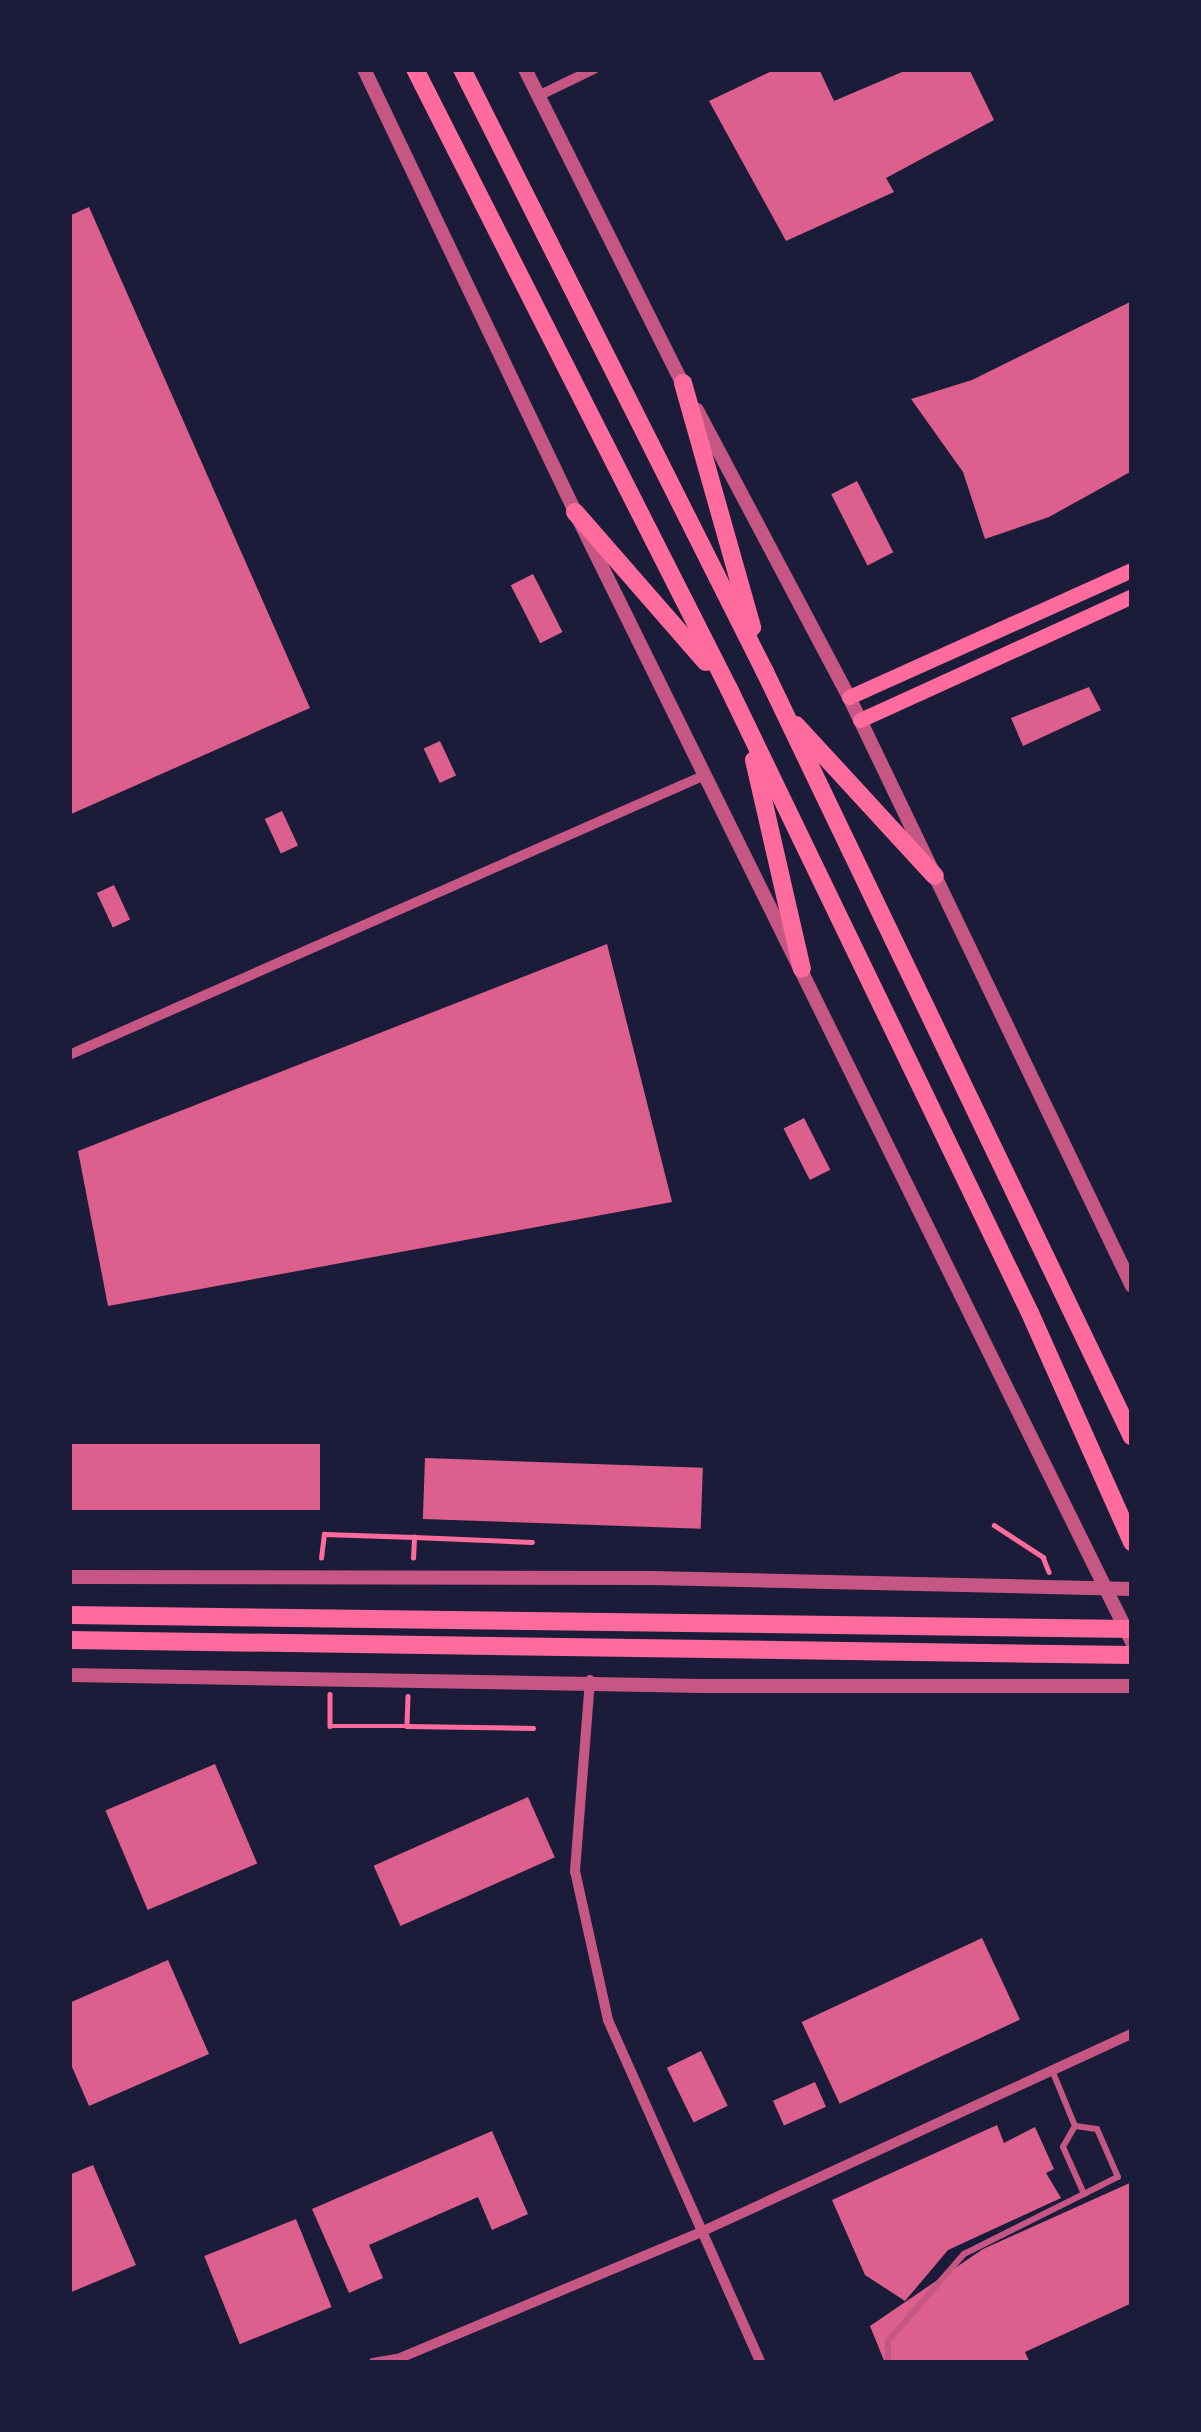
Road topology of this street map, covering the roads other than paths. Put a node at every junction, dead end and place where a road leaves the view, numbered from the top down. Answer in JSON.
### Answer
{"nodes":[{"id":1,"x":364,"y":69,"type":"edge"},
{"id":2,"x":415,"y":69,"type":"edge"},
{"id":3,"x":525,"y":69,"type":"edge"},
{"id":4,"x":594,"y":69,"type":"edge"},
{"id":5,"x":463,"y":72,"type":"edge"},
{"id":6,"x":538,"y":96,"type":"junction"},
{"id":7,"x":682,"y":382,"type":"junction"},
{"id":8,"x":575,"y":512,"type":"junction"},
{"id":9,"x":1132,"y":570,"type":"edge"},
{"id":10,"x":1132,"y":596,"type":"edge"},
{"id":11,"x":765,"y":672,"type":"junction"},
{"id":12,"x":729,"y":689,"type":"junction"},
{"id":13,"x":849,"y":698,"type":"junction"},
{"id":14,"x":783,"y":710,"type":"junction"},
{"id":15,"x":860,"y":720,"type":"junction"},
{"id":16,"x":747,"y":726,"type":"junction"},
{"id":17,"x":705,"y":775,"type":"junction"},
{"id":18,"x":935,"y":876,"type":"junction"},
{"id":19,"x":802,"y":969,"type":"junction"},
{"id":20,"x":69,"y":1055,"type":"edge"},
{"id":21,"x":1130,"y":1278,"type":"edge"},
{"id":22,"x":1132,"y":1437,"type":"edge"},
{"id":23,"x":1132,"y":1542,"type":"edge"},
{"id":24,"x":69,"y":1577,"type":"edge"},
{"id":25,"x":1106,"y":1589,"type":"junction"},
{"id":26,"x":1132,"y":1589,"type":"edge"},
{"id":27,"x":69,"y":1615,"type":"edge"},
{"id":28,"x":1130,"y":1633,"type":"edge"},
{"id":29,"x":69,"y":1640,"type":"edge"},
{"id":30,"x":1132,"y":1655,"type":"edge"},
{"id":31,"x":69,"y":1675,"type":"edge"},
{"id":32,"x":590,"y":1680,"type":"junction"},
{"id":33,"x":1132,"y":1686,"type":"edge"},
{"id":34,"x":1132,"y":2034,"type":"edge"},
{"id":35,"x":1052,"y":2070,"type":"junction"},
{"id":36,"x":1075,"y":2126,"type":"junction"},
{"id":37,"x":1084,"y":2194,"type":"junction"},
{"id":38,"x":703,"y":2231,"type":"junction"},
{"id":39,"x":373,"y":2363,"type":"edge"},
{"id":40,"x":761,"y":2363,"type":"edge"},
{"id":41,"x":888,"y":2363,"type":"edge"}],
"edges":[{"from":1,"to":8,"type":"street"},
{"from":2,"to":12,"type":"highway"},
{"from":3,"to":6,"type":"street"},
{"from":4,"to":6,"type":"street"},
{"from":5,"to":11,"type":"highway"},
{"from":6,"to":7,"type":"street"},
{"from":7,"to":11,"type":"highway"},
{"from":7,"to":13,"type":"street"},
{"from":8,"to":12,"type":"highway"},
{"from":8,"to":17,"type":"street"},
{"from":9,"to":13,"type":"main road"},
{"from":10,"to":15,"type":"main road"},
{"from":11,"to":14,"type":"highway"},
{"from":12,"to":16,"type":"highway"},
{"from":13,"to":15,"type":"street"},
{"from":14,"to":18,"type":"highway"},
{"from":14,"to":22,"type":"highway"},
{"from":15,"to":18,"type":"street"},
{"from":16,"to":19,"type":"highway"},
{"from":16,"to":23,"type":"highway"},
{"from":17,"to":19,"type":"street"},
{"from":17,"to":20,"type":"street"},
{"from":18,"to":21,"type":"street"},
{"from":19,"to":25,"type":"street"},
{"from":24,"to":25,"type":"street"},
{"from":25,"to":26,"type":"street"},
{"from":25,"to":28,"type":"street"},
{"from":27,"to":28,"type":"highway"},
{"from":29,"to":30,"type":"highway"},
{"from":31,"to":32,"type":"street"},
{"from":32,"to":33,"type":"street"},
{"from":32,"to":38,"type":"street"},
{"from":34,"to":35,"type":"street"},
{"from":35,"to":36,"type":"lane"},
{"from":35,"to":38,"type":"street"},
{"from":36,"to":37,"type":"lane"},
{"from":36,"to":37,"type":"lane"},
{"from":37,"to":41,"type":"lane"},
{"from":38,"to":39,"type":"street"},
{"from":38,"to":40,"type":"street"}]}
